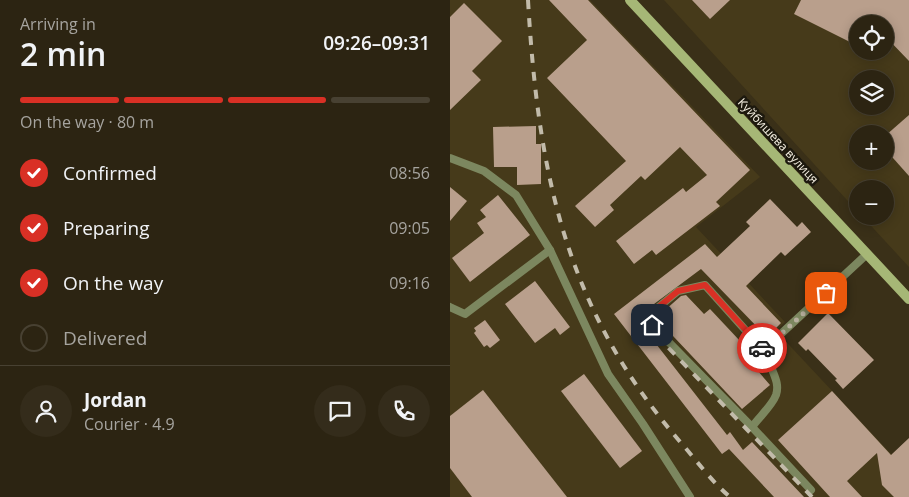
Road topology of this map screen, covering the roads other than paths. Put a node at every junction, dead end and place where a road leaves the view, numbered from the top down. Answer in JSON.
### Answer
{"nodes":[{"id":1,"x":630,"y":0,"type":"edge"},
{"id":2,"x":450,"y":158,"type":"edge"},
{"id":3,"x":550,"y":250,"type":"junction"},
{"id":4,"x":867,"y":254,"type":"junction"},
{"id":5,"x":909,"y":299,"type":"edge"},
{"id":6,"x":450,"y":307,"type":"edge"},
{"id":7,"x":767,"y":354,"type":"junction"},
{"id":8,"x":752,"y":427,"type":"junction"},
{"id":9,"x":811,"y":490,"type":"dead end"},
{"id":10,"x":690,"y":497,"type":"edge"}],
"edges":[{"from":1,"to":4,"type":"main road","name":"Куйбишева вулиця"},
{"from":2,"to":3,"type":"lane"},
{"from":3,"to":6,"type":"lane"},
{"from":3,"to":10,"type":"lane"},
{"from":4,"to":5,"type":"main road","name":"Куйбишева вулиця"},
{"from":4,"to":7,"type":"lane"},
{"from":7,"to":8,"type":"lane"},
{"from":7,"to":8,"type":"lane"},
{"from":8,"to":9,"type":"lane"}]}
